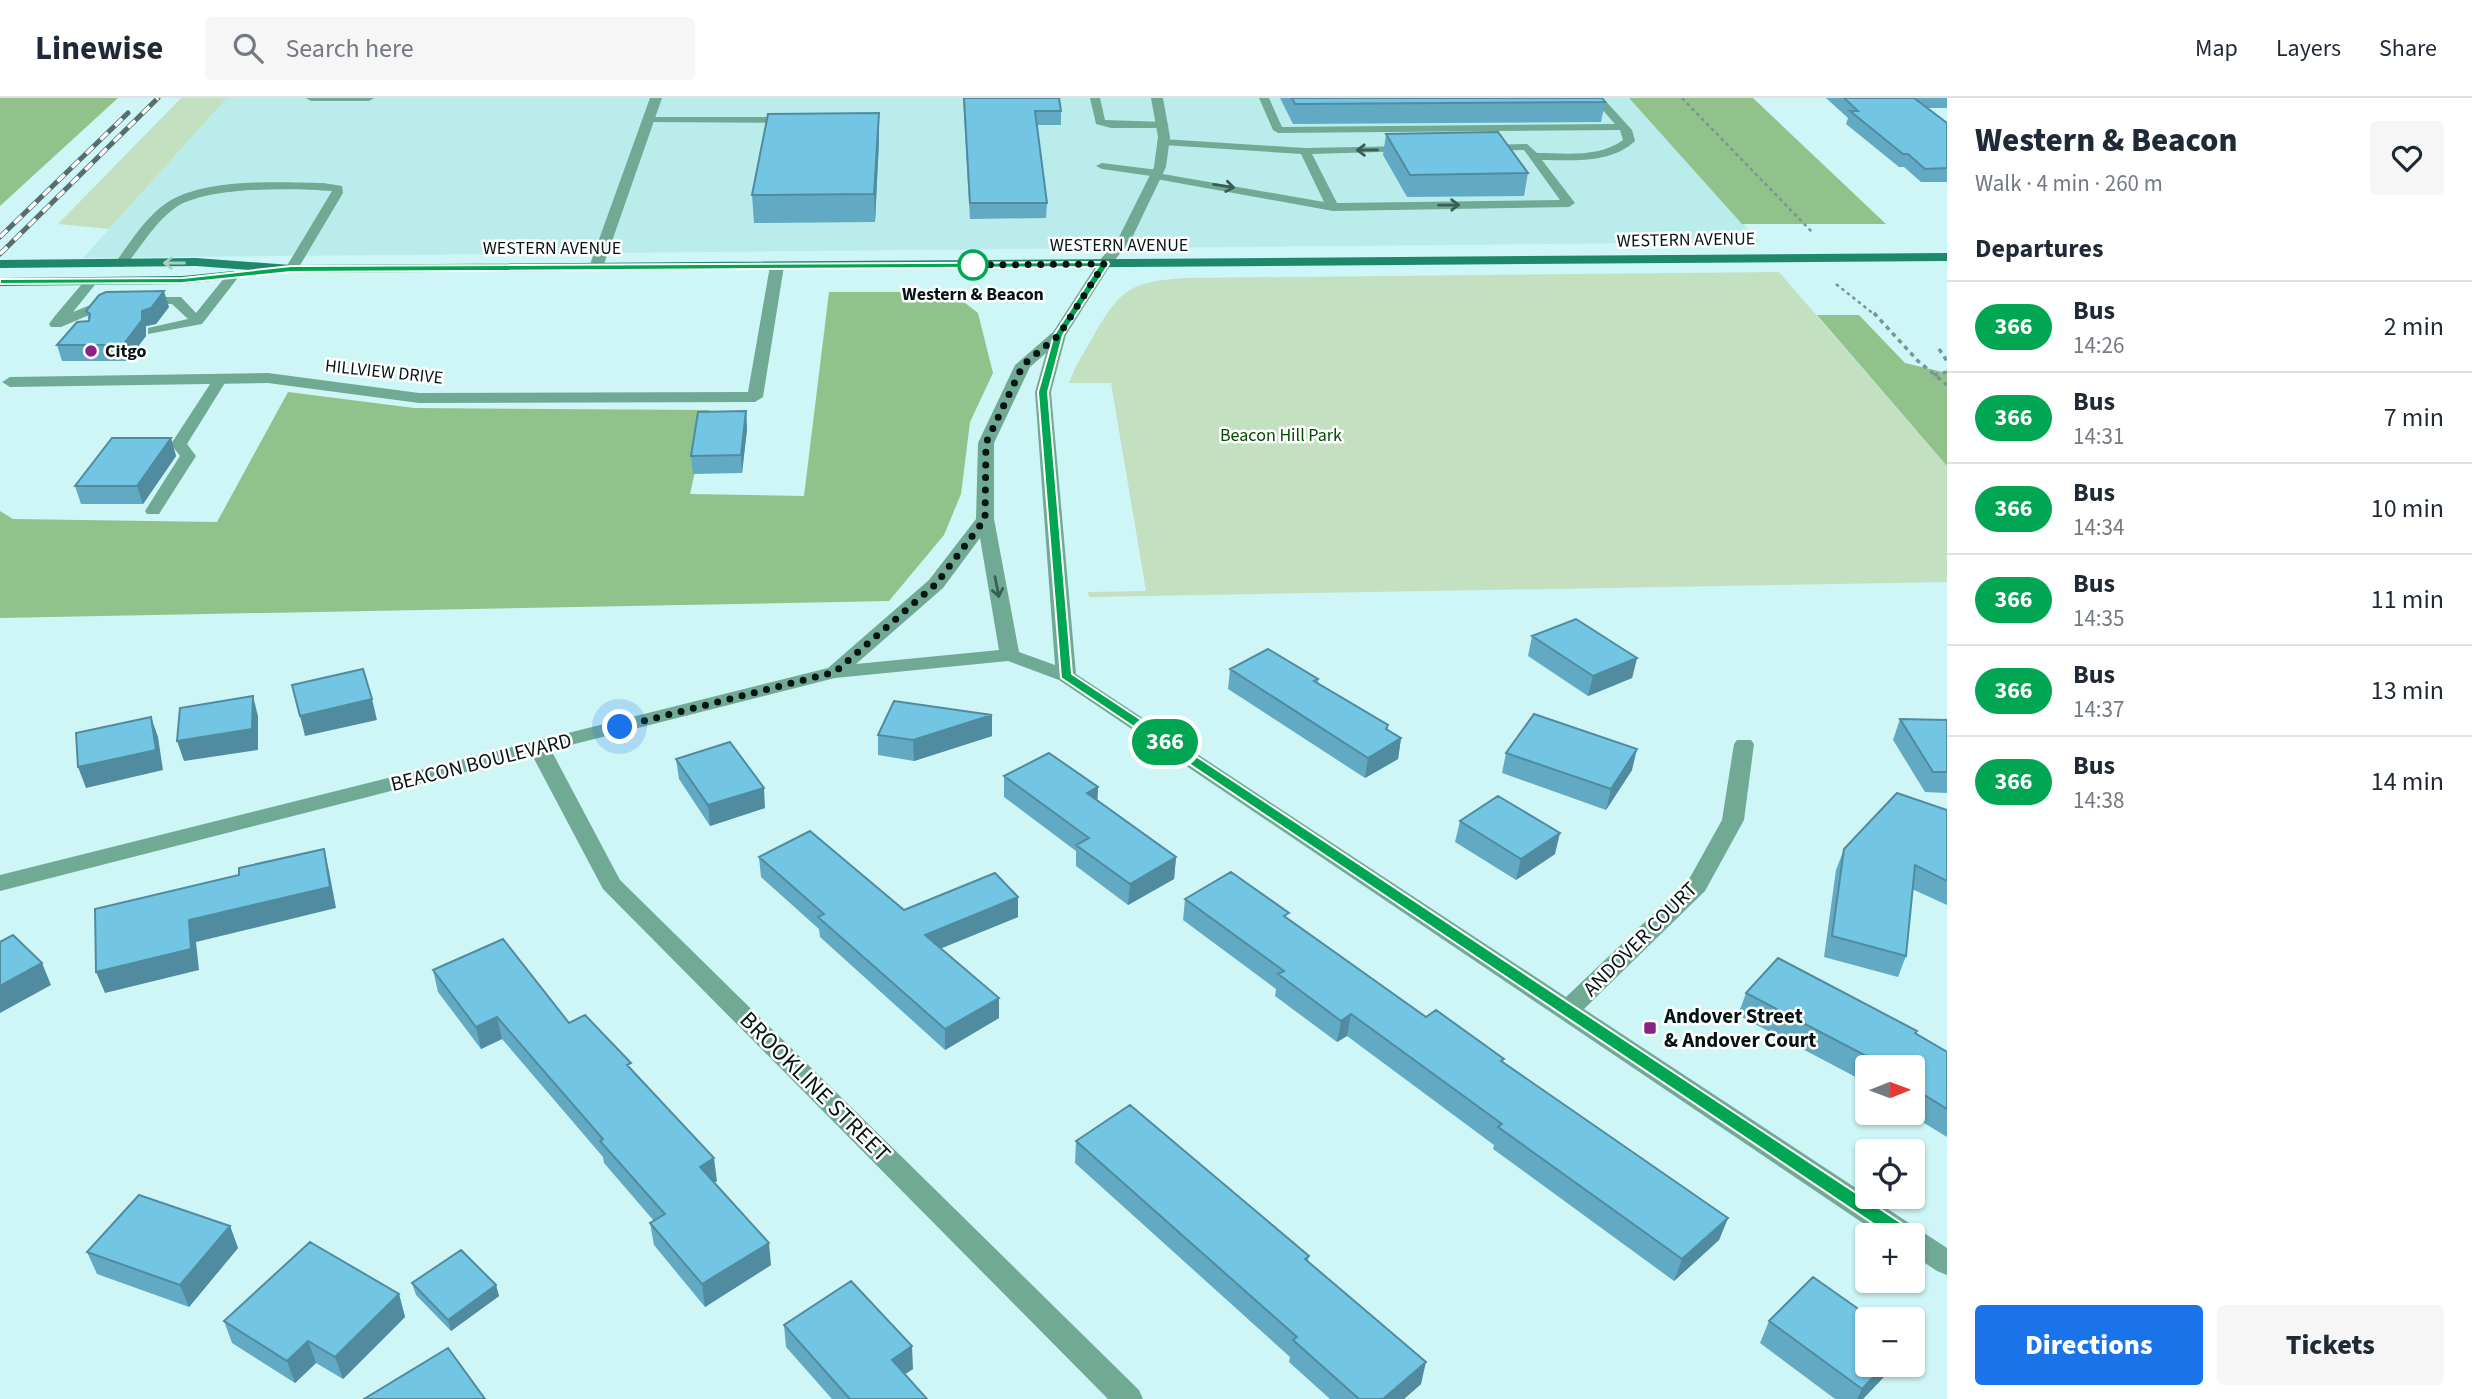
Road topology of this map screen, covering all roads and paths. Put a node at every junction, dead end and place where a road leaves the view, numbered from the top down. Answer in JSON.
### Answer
{"nodes":[{"id":1,"x":311,"y":98,"type":"edge"},
{"id":2,"x":369,"y":98,"type":"edge"},
{"id":3,"x":656,"y":98,"type":"edge"},
{"id":4,"x":1095,"y":98,"type":"edge"},
{"id":5,"x":1157,"y":98,"type":"edge"},
{"id":6,"x":1264,"y":98,"type":"edge"},
{"id":7,"x":1597,"y":98,"type":"edge"},
{"id":8,"x":1682,"y":98,"type":"edge"},
{"id":9,"x":648,"y":120,"type":"junction"},
{"id":10,"x":805,"y":120,"type":"edge"},
{"id":11,"x":1164,"y":125,"type":"junction"},
{"id":12,"x":1623,"y":127,"type":"junction"},
{"id":13,"x":1278,"y":130,"type":"junction"},
{"id":14,"x":1163,"y":142,"type":"junction"},
{"id":15,"x":1472,"y":148,"type":"edge"},
{"id":16,"x":1416,"y":149,"type":"edge"},
{"id":17,"x":1286,"y":150,"type":"junction"},
{"id":18,"x":1305,"y":151,"type":"junction"},
{"id":19,"x":1534,"y":156,"type":"junction"},
{"id":20,"x":1102,"y":166,"type":"dead end"},
{"id":21,"x":1157,"y":174,"type":"junction"},
{"id":22,"x":1333,"y":207,"type":"junction"},
{"id":23,"x":1816,"y":236,"type":"dead end"},
{"id":24,"x":1947,"y":257,"type":"edge"},
{"id":25,"x":121,"y":263,"type":"junction"},
{"id":26,"x":0,"y":264,"type":"edge"},
{"id":27,"x":1104,"y":264,"type":"junction"},
{"id":28,"x":776,"y":266,"type":"junction"},
{"id":29,"x":596,"y":267,"type":"junction"},
{"id":30,"x":291,"y":269,"type":"junction"},
{"id":31,"x":234,"y":275,"type":"junction"},
{"id":32,"x":92,"y":281,"type":"junction"},
{"id":33,"x":1828,"y":281,"type":"dead end"},
{"id":34,"x":0,"y":282,"type":"edge"},
{"id":35,"x":101,"y":314,"type":"edge"},
{"id":36,"x":165,"y":314,"type":"dead end"},
{"id":37,"x":197,"y":321,"type":"junction"},
{"id":38,"x":56,"y":324,"type":"junction"},
{"id":39,"x":76,"y":329,"type":"edge"},
{"id":40,"x":153,"y":331,"type":"dead end"},
{"id":41,"x":1059,"y":335,"type":"junction"},
{"id":42,"x":1939,"y":349,"type":"dead end"},
{"id":43,"x":1947,"y":361,"type":"edge"},
{"id":44,"x":1947,"y":372,"type":"edge"},
{"id":45,"x":1933,"y":376,"type":"junction"},
{"id":46,"x":221,"y":378,"type":"junction"},
{"id":47,"x":10,"y":382,"type":"dead end"},
{"id":48,"x":1947,"y":385,"type":"edge"},
{"id":49,"x":153,"y":511,"type":"dead end"},
{"id":50,"x":985,"y":519,"type":"junction"},
{"id":51,"x":1010,"y":655,"type":"junction"},
{"id":52,"x":835,"y":672,"type":"junction"},
{"id":53,"x":1066,"y":676,"type":"junction"},
{"id":54,"x":1744,"y":744,"type":"dead end"},
{"id":55,"x":539,"y":748,"type":"junction"},
{"id":56,"x":0,"y":883,"type":"edge"},
{"id":57,"x":1567,"y":1011,"type":"junction"},
{"id":58,"x":1885,"y":1223,"type":"edge"},
{"id":59,"x":1925,"y":1249,"type":"edge"},
{"id":60,"x":1947,"y":1263,"type":"edge"},
{"id":61,"x":1128,"y":1399,"type":"edge"}],
"edges":[{"from":1,"to":2,"type":"lane"},
{"from":3,"to":9,"type":"street"},
{"from":4,"to":11,"type":"lane"},
{"from":5,"to":11,"type":"street"},
{"from":6,"to":13,"type":"lane"},
{"from":7,"to":12,"type":"lane"},
{"from":8,"to":23,"type":"path"},
{"from":9,"to":10,"type":"lane"},
{"from":9,"to":29,"type":"street"},
{"from":11,"to":14,"type":"street"},
{"from":12,"to":13,"type":"lane"},
{"from":12,"to":19,"type":"lane"},
{"from":13,"to":17,"type":"lane"},
{"from":14,"to":17,"type":"lane"},
{"from":14,"to":21,"type":"street"},
{"from":15,"to":19,"type":"lane"},
{"from":16,"to":18,"type":"lane","one_way":true},
{"from":17,"to":18,"type":"lane"},
{"from":18,"to":22,"type":"lane"},
{"from":22,"to":19,"type":"lane","one_way":true},
{"from":20,"to":21,"type":"lane"},
{"from":21,"to":22,"type":"lane","one_way":true},
{"from":21,"to":27,"type":"street"},
{"from":24,"to":27,"type":"main road","name":"WESTERN AVENUE"},
{"from":25,"to":26,"type":"main road","name":"WESTERN AVENUE"},
{"from":30,"to":25,"type":"main road","name":"WESTERN AVENUE","one_way":true},
{"from":25,"to":30,"type":"lane"},
{"from":27,"to":28,"type":"main road","name":"WESTERN AVENUE"},
{"from":27,"to":41,"type":"street"},
{"from":28,"to":29,"type":"main road","name":"WESTERN AVENUE"},
{"from":28,"to":46,"type":"street","name":"HILLVIEW DRIVE"},
{"from":29,"to":30,"type":"main road","name":"WESTERN AVENUE"},
{"from":30,"to":31,"type":"main road","name":"WESTERN AVENUE"},
{"from":31,"to":32,"type":"main road","name":"WESTERN AVENUE"},
{"from":31,"to":37,"type":"lane"},
{"from":32,"to":34,"type":"main road","name":"WESTERN AVENUE"},
{"from":32,"to":38,"type":"lane"},
{"from":33,"to":45,"type":"path"},
{"from":35,"to":38,"type":"lane"},
{"from":36,"to":37,"type":"lane"},
{"from":37,"to":38,"type":"lane"},
{"from":37,"to":40,"type":"lane"},
{"from":38,"to":39,"type":"lane"},
{"from":41,"to":50,"type":"street"},
{"from":41,"to":53,"type":"street"},
{"from":42,"to":43,"type":"path"},
{"from":44,"to":45,"type":"path"},
{"from":45,"to":48,"type":"path"},
{"from":46,"to":47,"type":"street","name":"HILLVIEW DRIVE"},
{"from":46,"to":49,"type":"lane"},
{"from":50,"to":51,"type":"street","one_way":true},
{"from":50,"to":52,"type":"street","name":"BEACON BOULEVARD"},
{"from":51,"to":52,"type":"street"},
{"from":51,"to":53,"type":"street"},
{"from":52,"to":55,"type":"street","name":"BEACON BOULEVARD"},
{"from":53,"to":57,"type":"street"},
{"from":54,"to":57,"type":"street","name":"ANDOVER COURT"},
{"from":55,"to":56,"type":"street","name":"BEACON BOULEVARD"},
{"from":55,"to":61,"type":"street","name":"BROOKLINE STREET"},
{"from":57,"to":58,"type":"street"},
{"from":59,"to":60,"type":"street"}]}
